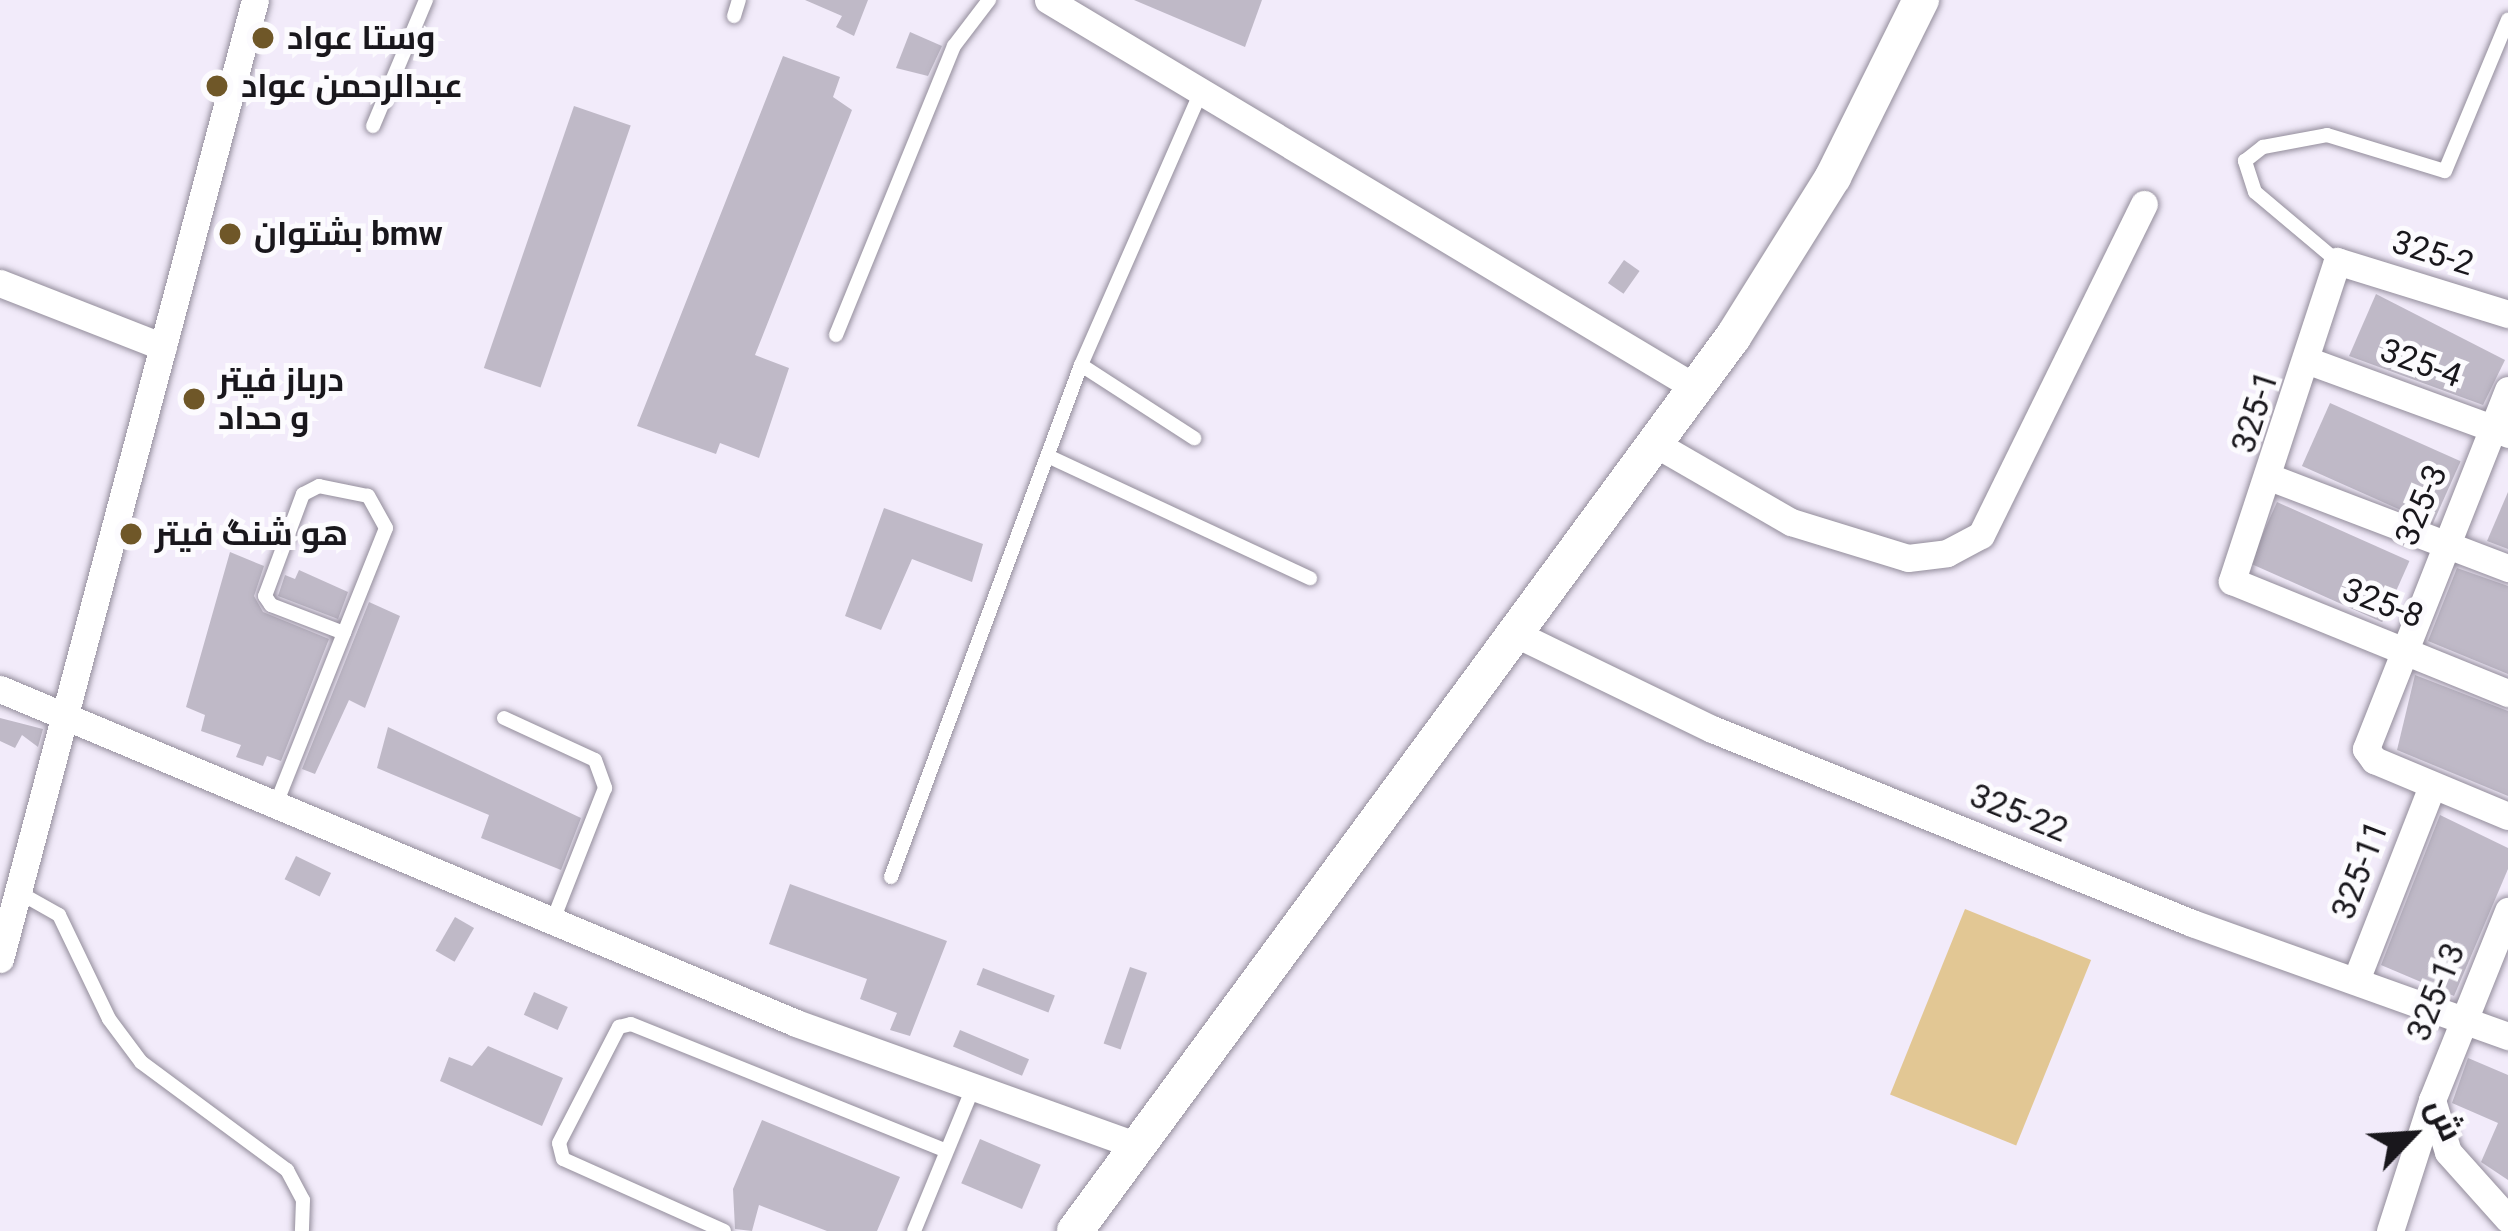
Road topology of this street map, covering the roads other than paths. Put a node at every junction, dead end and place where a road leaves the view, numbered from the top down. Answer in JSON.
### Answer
{"nodes":[{"id":1,"x":255,"y":0,"type":"edge"},
{"id":2,"x":426,"y":0,"type":"edge"},
{"id":3,"x":739,"y":0,"type":"edge"},
{"id":4,"x":988,"y":0,"type":"edge"},
{"id":5,"x":1048,"y":0,"type":"edge"},
{"id":6,"x":1921,"y":0,"type":"edge"},
{"id":7,"x":734,"y":16,"type":"dead end"},
{"id":8,"x":2508,"y":20,"type":"edge"},
{"id":9,"x":1201,"y":92,"type":"junction"},
{"id":10,"x":374,"y":126,"type":"dead end"},
{"id":11,"x":2144,"y":204,"type":"dead end"},
{"id":12,"x":2337,"y":261,"type":"junction"},
{"id":13,"x":0,"y":283,"type":"edge"},
{"id":14,"x":2508,"y":314,"type":"edge"},
{"id":15,"x":836,"y":335,"type":"dead end"},
{"id":16,"x":163,"y":347,"type":"junction"},
{"id":17,"x":2309,"y":361,"type":"junction"},
{"id":18,"x":1081,"y":365,"type":"junction"},
{"id":19,"x":1696,"y":388,"type":"junction"},
{"id":20,"x":2508,"y":390,"type":"edge"},
{"id":21,"x":2500,"y":431,"type":"edge"},
{"id":22,"x":1194,"y":438,"type":"dead end"},
{"id":23,"x":1654,"y":443,"type":"junction"},
{"id":24,"x":1050,"y":457,"type":"junction"},
{"id":25,"x":2272,"y":478,"type":"junction"},
{"id":26,"x":2444,"y":543,"type":"junction"},
{"id":27,"x":2508,"y":568,"type":"edge"},
{"id":28,"x":1310,"y":578,"type":"dead end"},
{"id":29,"x":2232,"y":581,"type":"joint"},
{"id":30,"x":1512,"y":632,"type":"junction"},
{"id":31,"x":344,"y":633,"type":"junction"},
{"id":32,"x":2401,"y":648,"type":"junction"},
{"id":33,"x":0,"y":689,"type":"edge"},
{"id":34,"x":2508,"y":693,"type":"edge"},
{"id":35,"x":68,"y":716,"type":"junction"},
{"id":36,"x":504,"y":718,"type":"dead end"},
{"id":37,"x":2432,"y":786,"type":"junction"},
{"id":38,"x":278,"y":800,"type":"junction"},
{"id":39,"x":2508,"y":816,"type":"edge"},
{"id":40,"x":891,"y":878,"type":"dead end"},
{"id":41,"x":20,"y":892,"type":"junction"},
{"id":42,"x":2508,"y":910,"type":"edge"},
{"id":43,"x":553,"y":920,"type":"junction"},
{"id":44,"x":0,"y":959,"type":"edge"},
{"id":45,"x":2356,"y":980,"type":"junction"},
{"id":46,"x":2464,"y":1018,"type":"junction"},
{"id":47,"x":2508,"y":1036,"type":"edge"},
{"id":48,"x":972,"y":1090,"type":"junction"},
{"id":49,"x":2432,"y":1100,"type":"junction"},
{"id":50,"x":1140,"y":1147,"type":"junction"},
{"id":51,"x":944,"y":1150,"type":"junction"},
{"id":52,"x":2508,"y":1220,"type":"edge"},
{"id":53,"x":302,"y":1231,"type":"edge"},
{"id":54,"x":724,"y":1231,"type":"edge"},
{"id":55,"x":914,"y":1231,"type":"edge"},
{"id":56,"x":1075,"y":1231,"type":"edge"},
{"id":57,"x":2390,"y":1231,"type":"edge"}],
"edges":[{"from":1,"to":16,"type":"street"},
{"from":2,"to":10,"type":"lane"},
{"from":3,"to":7,"type":"lane"},
{"from":4,"to":15,"type":"lane"},
{"from":5,"to":9,"type":"street"},
{"from":6,"to":19,"type":"street"},
{"from":8,"to":12,"type":"lane"},
{"from":9,"to":18,"type":"lane"},
{"from":9,"to":19,"type":"street"},
{"from":11,"to":23,"type":"street"},
{"from":12,"to":14,"type":"street","name":"325-2"},
{"from":12,"to":17,"type":"street","name":"325-1"},
{"from":13,"to":16,"type":"street"},
{"from":16,"to":35,"type":"street"},
{"from":17,"to":21,"type":"street","name":"325-4"},
{"from":17,"to":25,"type":"street","name":"325-1"},
{"from":18,"to":22,"type":"lane"},
{"from":18,"to":24,"type":"lane"},
{"from":19,"to":23,"type":"street"},
{"from":20,"to":21,"type":"street","name":"325-3"},
{"from":21,"to":26,"type":"street","name":"325-3"},
{"from":23,"to":30,"type":"street"},
{"from":24,"to":28,"type":"lane"},
{"from":24,"to":40,"type":"lane"},
{"from":25,"to":26,"type":"street"},
{"from":25,"to":29,"type":"street","name":"325-1"},
{"from":26,"to":27,"type":"street"},
{"from":26,"to":32,"type":"street","name":"325-3"},
{"from":29,"to":32,"type":"street","name":"325-8"},
{"from":30,"to":45,"type":"street","name":"325-22"},
{"from":30,"to":50,"type":"street"},
{"from":31,"to":31,"type":"lane"},
{"from":31,"to":38,"type":"lane"},
{"from":32,"to":34,"type":"street","name":"325-8"},
{"from":32,"to":37,"type":"street","name":"325-3"},
{"from":33,"to":35,"type":"street"},
{"from":35,"to":38,"type":"street"},
{"from":35,"to":41,"type":"street"},
{"from":36,"to":43,"type":"lane"},
{"from":37,"to":39,"type":"street"},
{"from":37,"to":45,"type":"street","name":"325-11"},
{"from":38,"to":43,"type":"street"},
{"from":41,"to":44,"type":"street"},
{"from":41,"to":53,"type":"lane"},
{"from":42,"to":46,"type":"street","name":"325-13"},
{"from":43,"to":48,"type":"street"},
{"from":45,"to":46,"type":"street","name":"325-22"},
{"from":46,"to":47,"type":"street","name":"325-22"},
{"from":46,"to":49,"type":"street","name":"325-13"},
{"from":48,"to":50,"type":"street"},
{"from":48,"to":51,"type":"lane"},
{"from":49,"to":52,"type":"street"},
{"from":49,"to":57,"type":"street","name":"325-13"},
{"from":50,"to":56,"type":"street"},
{"from":51,"to":54,"type":"lane"},
{"from":51,"to":55,"type":"lane"}]}
